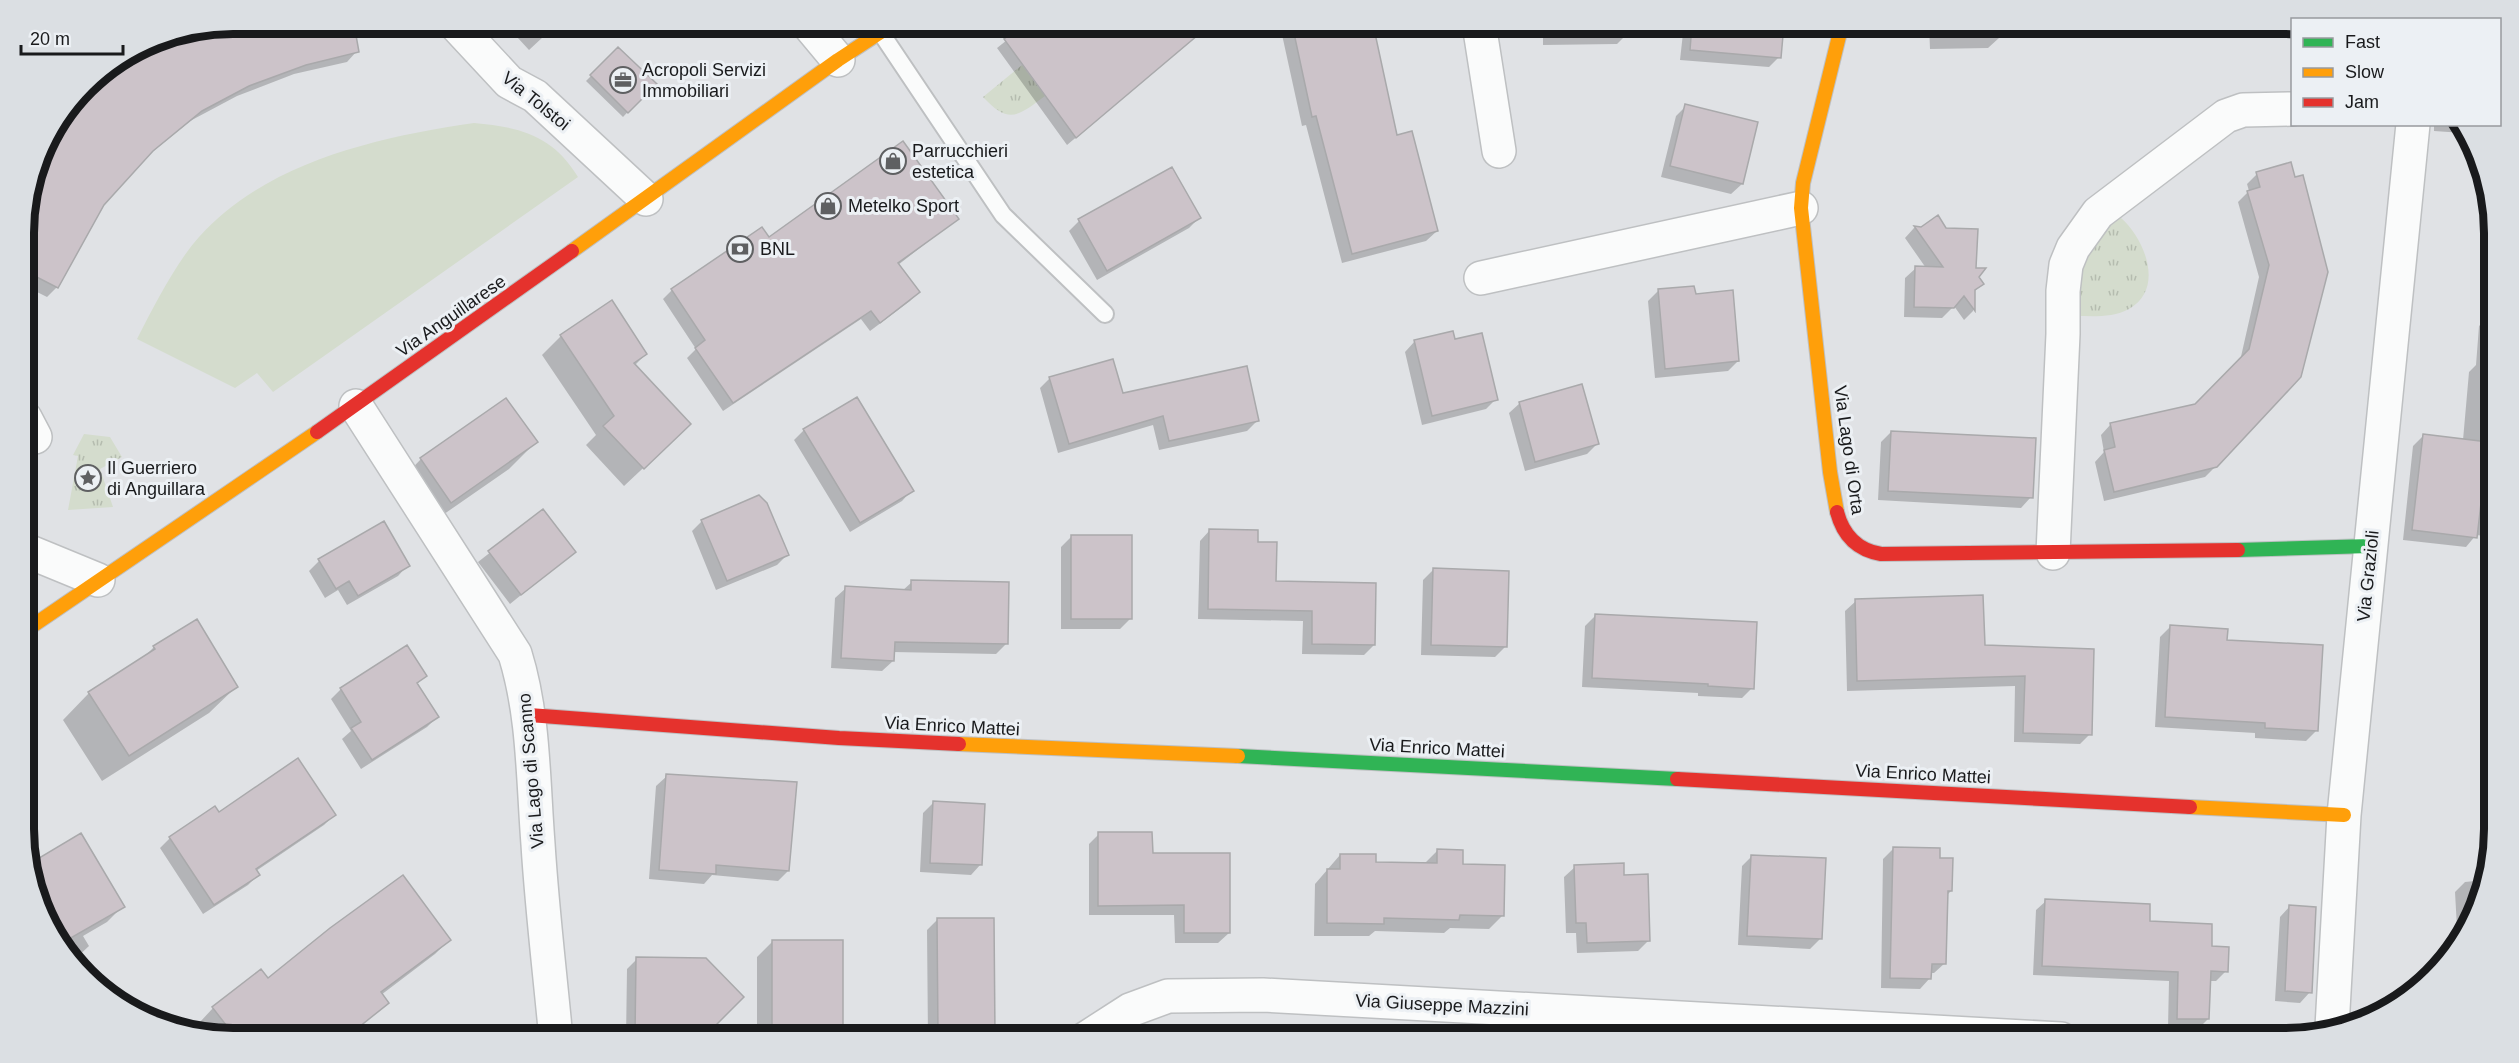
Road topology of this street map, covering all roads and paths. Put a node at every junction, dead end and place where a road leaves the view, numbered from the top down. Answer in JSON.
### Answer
{"nodes":[{"id":1,"x":1481,"y":34,"type":"edge"},
{"id":2,"x":1839,"y":34,"type":"edge"},
{"id":3,"x":465,"y":35,"type":"edge"},
{"id":4,"x":817,"y":35,"type":"edge"},
{"id":5,"x":878,"y":35,"type":"edge"},
{"id":6,"x":891,"y":35,"type":"edge"},
{"id":7,"x":838,"y":60,"type":"junction"},
{"id":8,"x":2291,"y":108,"type":"edge"},
{"id":9,"x":2413,"y":126,"type":"edge"},
{"id":10,"x":1498,"y":151,"type":"dead end"},
{"id":11,"x":646,"y":199,"type":"junction"},
{"id":12,"x":1801,"y":208,"type":"junction"},
{"id":13,"x":1481,"y":278,"type":"dead end"},
{"id":14,"x":1105,"y":314,"type":"dead end"},
{"id":15,"x":356,"y":406,"type":"junction"},
{"id":16,"x":2370,"y":546,"type":"junction"},
{"id":17,"x":2053,"y":553,"type":"junction"},
{"id":18,"x":34,"y":554,"type":"edge"},
{"id":19,"x":98,"y":580,"type":"junction"},
{"id":20,"x":34,"y":624,"type":"edge"},
{"id":21,"x":529,"y":715,"type":"junction"},
{"id":22,"x":2344,"y":815,"type":"junction"},
{"id":23,"x":2332,"y":1023,"type":"edge"},
{"id":24,"x":555,"y":1028,"type":"edge"},
{"id":25,"x":1102,"y":1028,"type":"edge"},
{"id":26,"x":1862,"y":1028,"type":"edge"}],
"edges":[{"from":1,"to":10,"type":"street"},
{"from":2,"to":12,"type":"street","name":"Via Lago di Orta"},
{"from":3,"to":11,"type":"street","name":"Via Tolstoi"},
{"from":4,"to":7,"type":"street"},
{"from":5,"to":7,"type":"street","name":"Via Anguillarese"},
{"from":6,"to":14,"type":"lane"},
{"from":7,"to":11,"type":"street","name":"Via Anguillarese"},
{"from":8,"to":17,"type":"street"},
{"from":9,"to":16,"type":"street","name":"Via Grazioli"},
{"from":11,"to":15,"type":"street","name":"Via Anguillarese"},
{"from":12,"to":13,"type":"street"},
{"from":12,"to":17,"type":"street","name":"Via Lago di Orta"},
{"from":15,"to":19,"type":"street","name":"Via Anguillarese"},
{"from":15,"to":21,"type":"street","name":"Via Lago di Scanno"},
{"from":16,"to":17,"type":"street","name":"Via Lago di Orta"},
{"from":16,"to":22,"type":"street","name":"Via Grazioli"},
{"from":18,"to":19,"type":"street"},
{"from":19,"to":20,"type":"street","name":"Via Anguillarese"},
{"from":21,"to":22,"type":"street","name":"Via Enrico Mattei"},
{"from":21,"to":24,"type":"street","name":"Via Lago di Scanno"},
{"from":22,"to":23,"type":"street","name":"Via Grazioli"},
{"from":25,"to":26,"type":"street","name":"Via Giuseppe Mazzini"}]}
